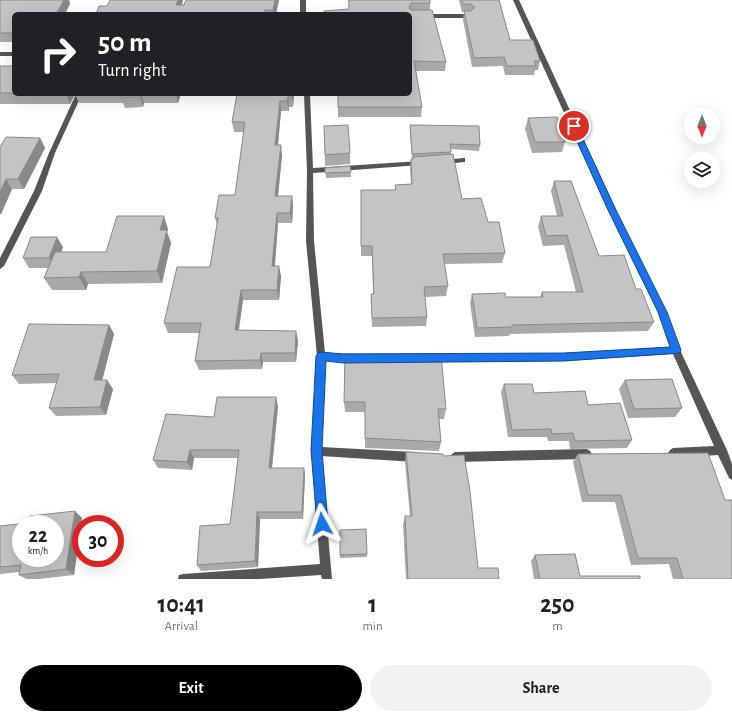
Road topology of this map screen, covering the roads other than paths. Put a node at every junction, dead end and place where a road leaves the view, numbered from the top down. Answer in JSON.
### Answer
{"nodes":[{"id":1,"x":302,"y":0,"type":"edge"},
{"id":2,"x":516,"y":0,"type":"edge"},
{"id":3,"x":303,"y":12,"type":"edge"},
{"id":4,"x":412,"y":16,"type":"edge"},
{"id":5,"x":469,"y":16,"type":"edge"},
{"id":6,"x":0,"y":54,"type":"edge"},
{"id":7,"x":12,"y":54,"type":"edge"},
{"id":8,"x":78,"y":96,"type":"edge"},
{"id":9,"x":307,"y":96,"type":"edge"},
{"id":10,"x":463,"y":160,"type":"dead end"},
{"id":11,"x":440,"y":162,"type":"edge"},
{"id":12,"x":424,"y":163,"type":"edge"},
{"id":13,"x":310,"y":171,"type":"junction"},
{"id":14,"x":0,"y":266,"type":"edge"},
{"id":15,"x":676,"y":350,"type":"junction"},
{"id":16,"x":321,"y":356,"type":"junction"},
{"id":17,"x":364,"y":358,"type":"edge"},
{"id":18,"x":421,"y":358,"type":"edge"},
{"id":19,"x":316,"y":450,"type":"junction"},
{"id":20,"x":722,"y":450,"type":"junction"},
{"id":21,"x":664,"y":453,"type":"edge"},
{"id":22,"x":595,"y":454,"type":"edge"},
{"id":23,"x":426,"y":457,"type":"edge"},
{"id":24,"x":442,"y":458,"type":"edge"},
{"id":25,"x":732,"y":475,"type":"edge"},
{"id":26,"x":327,"y":574,"type":"edge"},
{"id":27,"x":183,"y":579,"type":"edge"}],
"edges":[{"from":1,"to":3,"type":"street"},
{"from":2,"to":15,"type":"street"},
{"from":4,"to":5,"type":"street"},
{"from":6,"to":7,"type":"street"},
{"from":8,"to":14,"type":"street"},
{"from":9,"to":13,"type":"street"},
{"from":10,"to":11,"type":"street"},
{"from":12,"to":13,"type":"street"},
{"from":13,"to":16,"type":"street"},
{"from":15,"to":18,"type":"street"},
{"from":15,"to":20,"type":"street"},
{"from":16,"to":17,"type":"street"},
{"from":16,"to":19,"type":"street"},
{"from":19,"to":23,"type":"street"},
{"from":19,"to":26,"type":"street"},
{"from":20,"to":21,"type":"street"},
{"from":20,"to":25,"type":"street"},
{"from":22,"to":24,"type":"street"},
{"from":26,"to":27,"type":"street"}]}
